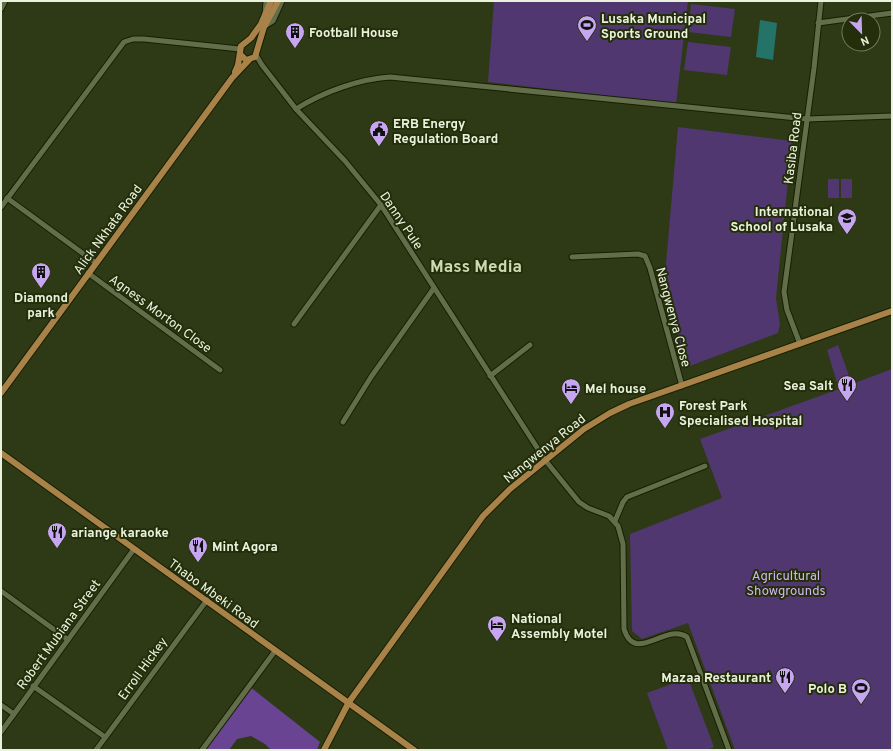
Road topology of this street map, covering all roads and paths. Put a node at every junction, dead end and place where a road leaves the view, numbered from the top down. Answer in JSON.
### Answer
{"nodes":[{"id":1,"x":5,"y":1,"type":"edge"},
{"id":2,"x":266,"y":1,"type":"edge"},
{"id":3,"x":272,"y":1,"type":"edge"},
{"id":4,"x":278,"y":1,"type":"edge"},
{"id":5,"x":282,"y":1,"type":"edge"},
{"id":6,"x":821,"y":1,"type":"edge"},
{"id":7,"x":1,"y":10,"type":"edge"},
{"id":8,"x":892,"y":13,"type":"edge"},
{"id":9,"x":265,"y":16,"type":"junction"},
{"id":10,"x":818,"y":23,"type":"junction"},
{"id":11,"x":264,"y":27,"type":"junction"},
{"id":12,"x":247,"y":42,"type":"junction"},
{"id":13,"x":240,"y":51,"type":"junction"},
{"id":14,"x":257,"y":53,"type":"junction"},
{"id":15,"x":249,"y":60,"type":"junction"},
{"id":16,"x":262,"y":66,"type":"junction"},
{"id":17,"x":232,"y":78,"type":"junction"},
{"id":18,"x":296,"y":109,"type":"junction"},
{"id":19,"x":892,"y":116,"type":"edge"},
{"id":20,"x":807,"y":119,"type":"junction"},
{"id":21,"x":8,"y":198,"type":"junction"},
{"id":22,"x":381,"y":205,"type":"junction"},
{"id":23,"x":1,"y":207,"type":"edge"},
{"id":24,"x":572,"y":257,"type":"dead end"},
{"id":25,"x":96,"y":263,"type":"junction"},
{"id":26,"x":88,"y":273,"type":"junction"},
{"id":27,"x":434,"y":288,"type":"junction"},
{"id":28,"x":892,"y":311,"type":"edge"},
{"id":29,"x":294,"y":324,"type":"dead end"},
{"id":30,"x":800,"y":344,"type":"junction"},
{"id":31,"x":530,"y":345,"type":"dead end"},
{"id":32,"x":220,"y":370,"type":"dead end"},
{"id":33,"x":490,"y":376,"type":"junction"},
{"id":34,"x":682,"y":386,"type":"junction"},
{"id":35,"x":1,"y":393,"type":"edge"},
{"id":36,"x":343,"y":422,"type":"dead end"},
{"id":37,"x":1,"y":453,"type":"edge"},
{"id":38,"x":545,"y":460,"type":"junction"},
{"id":39,"x":705,"y":466,"type":"dead end"},
{"id":40,"x":615,"y":521,"type":"junction"},
{"id":41,"x":134,"y":549,"type":"junction"},
{"id":42,"x":1,"y":591,"type":"edge"},
{"id":43,"x":207,"y":600,"type":"junction"},
{"id":44,"x":67,"y":639,"type":"junction"},
{"id":45,"x":275,"y":651,"type":"junction"},
{"id":46,"x":33,"y":686,"type":"junction"},
{"id":47,"x":348,"y":702,"type":"junction"},
{"id":48,"x":1,"y":705,"type":"edge"},
{"id":49,"x":14,"y":714,"type":"junction"},
{"id":50,"x":1,"y":732,"type":"edge"},
{"id":51,"x":105,"y":737,"type":"junction"},
{"id":52,"x":96,"y":750,"type":"edge"},
{"id":53,"x":202,"y":750,"type":"edge"},
{"id":54,"x":324,"y":750,"type":"edge"},
{"id":55,"x":414,"y":750,"type":"edge"},
{"id":56,"x":729,"y":750,"type":"edge"}],
"edges":[{"from":1,"to":7,"type":"street"},
{"from":2,"to":9,"type":"street"},
{"from":3,"to":9,"type":"main road"},
{"from":4,"to":11,"type":"main road"},
{"from":5,"to":11,"type":"street"},
{"from":6,"to":10,"type":"street","name":"Kasiba Road"},
{"from":8,"to":10,"type":"street"},
{"from":9,"to":12,"type":"main road"},
{"from":10,"to":20,"type":"street","name":"Kasiba Road"},
{"from":11,"to":14,"type":"main road"},
{"from":12,"to":13,"type":"main road"},
{"from":12,"to":14,"type":"main road"},
{"from":13,"to":15,"type":"main road"},
{"from":13,"to":17,"type":"main road","name":"Alick Nkhata Road"},
{"from":13,"to":21,"type":"street"},
{"from":14,"to":15,"type":"main road"},
{"from":14,"to":16,"type":"street","name":"Danny Pule"},
{"from":15,"to":16,"type":"street","name":"Danny Pule"},
{"from":15,"to":17,"type":"main road","name":"Alick Nkhata Road"},
{"from":16,"to":18,"type":"street","name":"Danny Pule"},
{"from":17,"to":25,"type":"main road","name":"Alick Nkhata Road"},
{"from":18,"to":20,"type":"street"},
{"from":18,"to":22,"type":"street","name":"Danny Pule"},
{"from":19,"to":20,"type":"street"},
{"from":20,"to":30,"type":"street","name":"Kasiba Road"},
{"from":21,"to":23,"type":"street"},
{"from":21,"to":25,"type":"street"},
{"from":22,"to":27,"type":"street","name":"Danny Pule"},
{"from":22,"to":29,"type":"street"},
{"from":24,"to":34,"type":"street","name":"Nangwenya Close"},
{"from":25,"to":26,"type":"main road","name":"Alick Nkhata Road"},
{"from":26,"to":32,"type":"street","name":"Agness Morton Close"},
{"from":26,"to":35,"type":"main road","name":"Alick Nkhata Road"},
{"from":27,"to":33,"type":"street","name":"Danny Pule"},
{"from":27,"to":36,"type":"street"},
{"from":28,"to":30,"type":"main road","name":"Nangwenya Road"},
{"from":30,"to":34,"type":"main road","name":"Nangwenya Road"},
{"from":31,"to":33,"type":"street"},
{"from":33,"to":38,"type":"street","name":"Danny Pule"},
{"from":34,"to":38,"type":"main road","name":"Nangwenya Road"},
{"from":37,"to":41,"type":"main road","name":"Thabo Mbeki Road"},
{"from":38,"to":40,"type":"street","name":"Danny Pule"},
{"from":38,"to":47,"type":"main road","name":"Nangwenya Road"},
{"from":39,"to":40,"type":"street"},
{"from":40,"to":56,"type":"street"},
{"from":41,"to":43,"type":"main road","name":"Thabo Mbeki Road"},
{"from":41,"to":44,"type":"street","name":"Robert Mubiana Street"},
{"from":42,"to":44,"type":"street"},
{"from":43,"to":45,"type":"main road","name":"Thabo Mbeki Road"},
{"from":43,"to":51,"type":"street","name":"Erroll Hickey"},
{"from":44,"to":46,"type":"street","name":"Robert Mubiana Street"},
{"from":45,"to":47,"type":"main road","name":"Thabo Mbeki Road"},
{"from":45,"to":53,"type":"street"},
{"from":46,"to":49,"type":"street","name":"Robert Mubiana Street"},
{"from":46,"to":51,"type":"street"},
{"from":47,"to":54,"type":"main road","name":"Nangwenya Road"},
{"from":47,"to":55,"type":"main road","name":"Thabo Mbeki Road"},
{"from":48,"to":49,"type":"street"},
{"from":49,"to":50,"type":"street","name":"Robert Mubiana Street"},
{"from":51,"to":52,"type":"street","name":"Erroll Hickey"}]}
